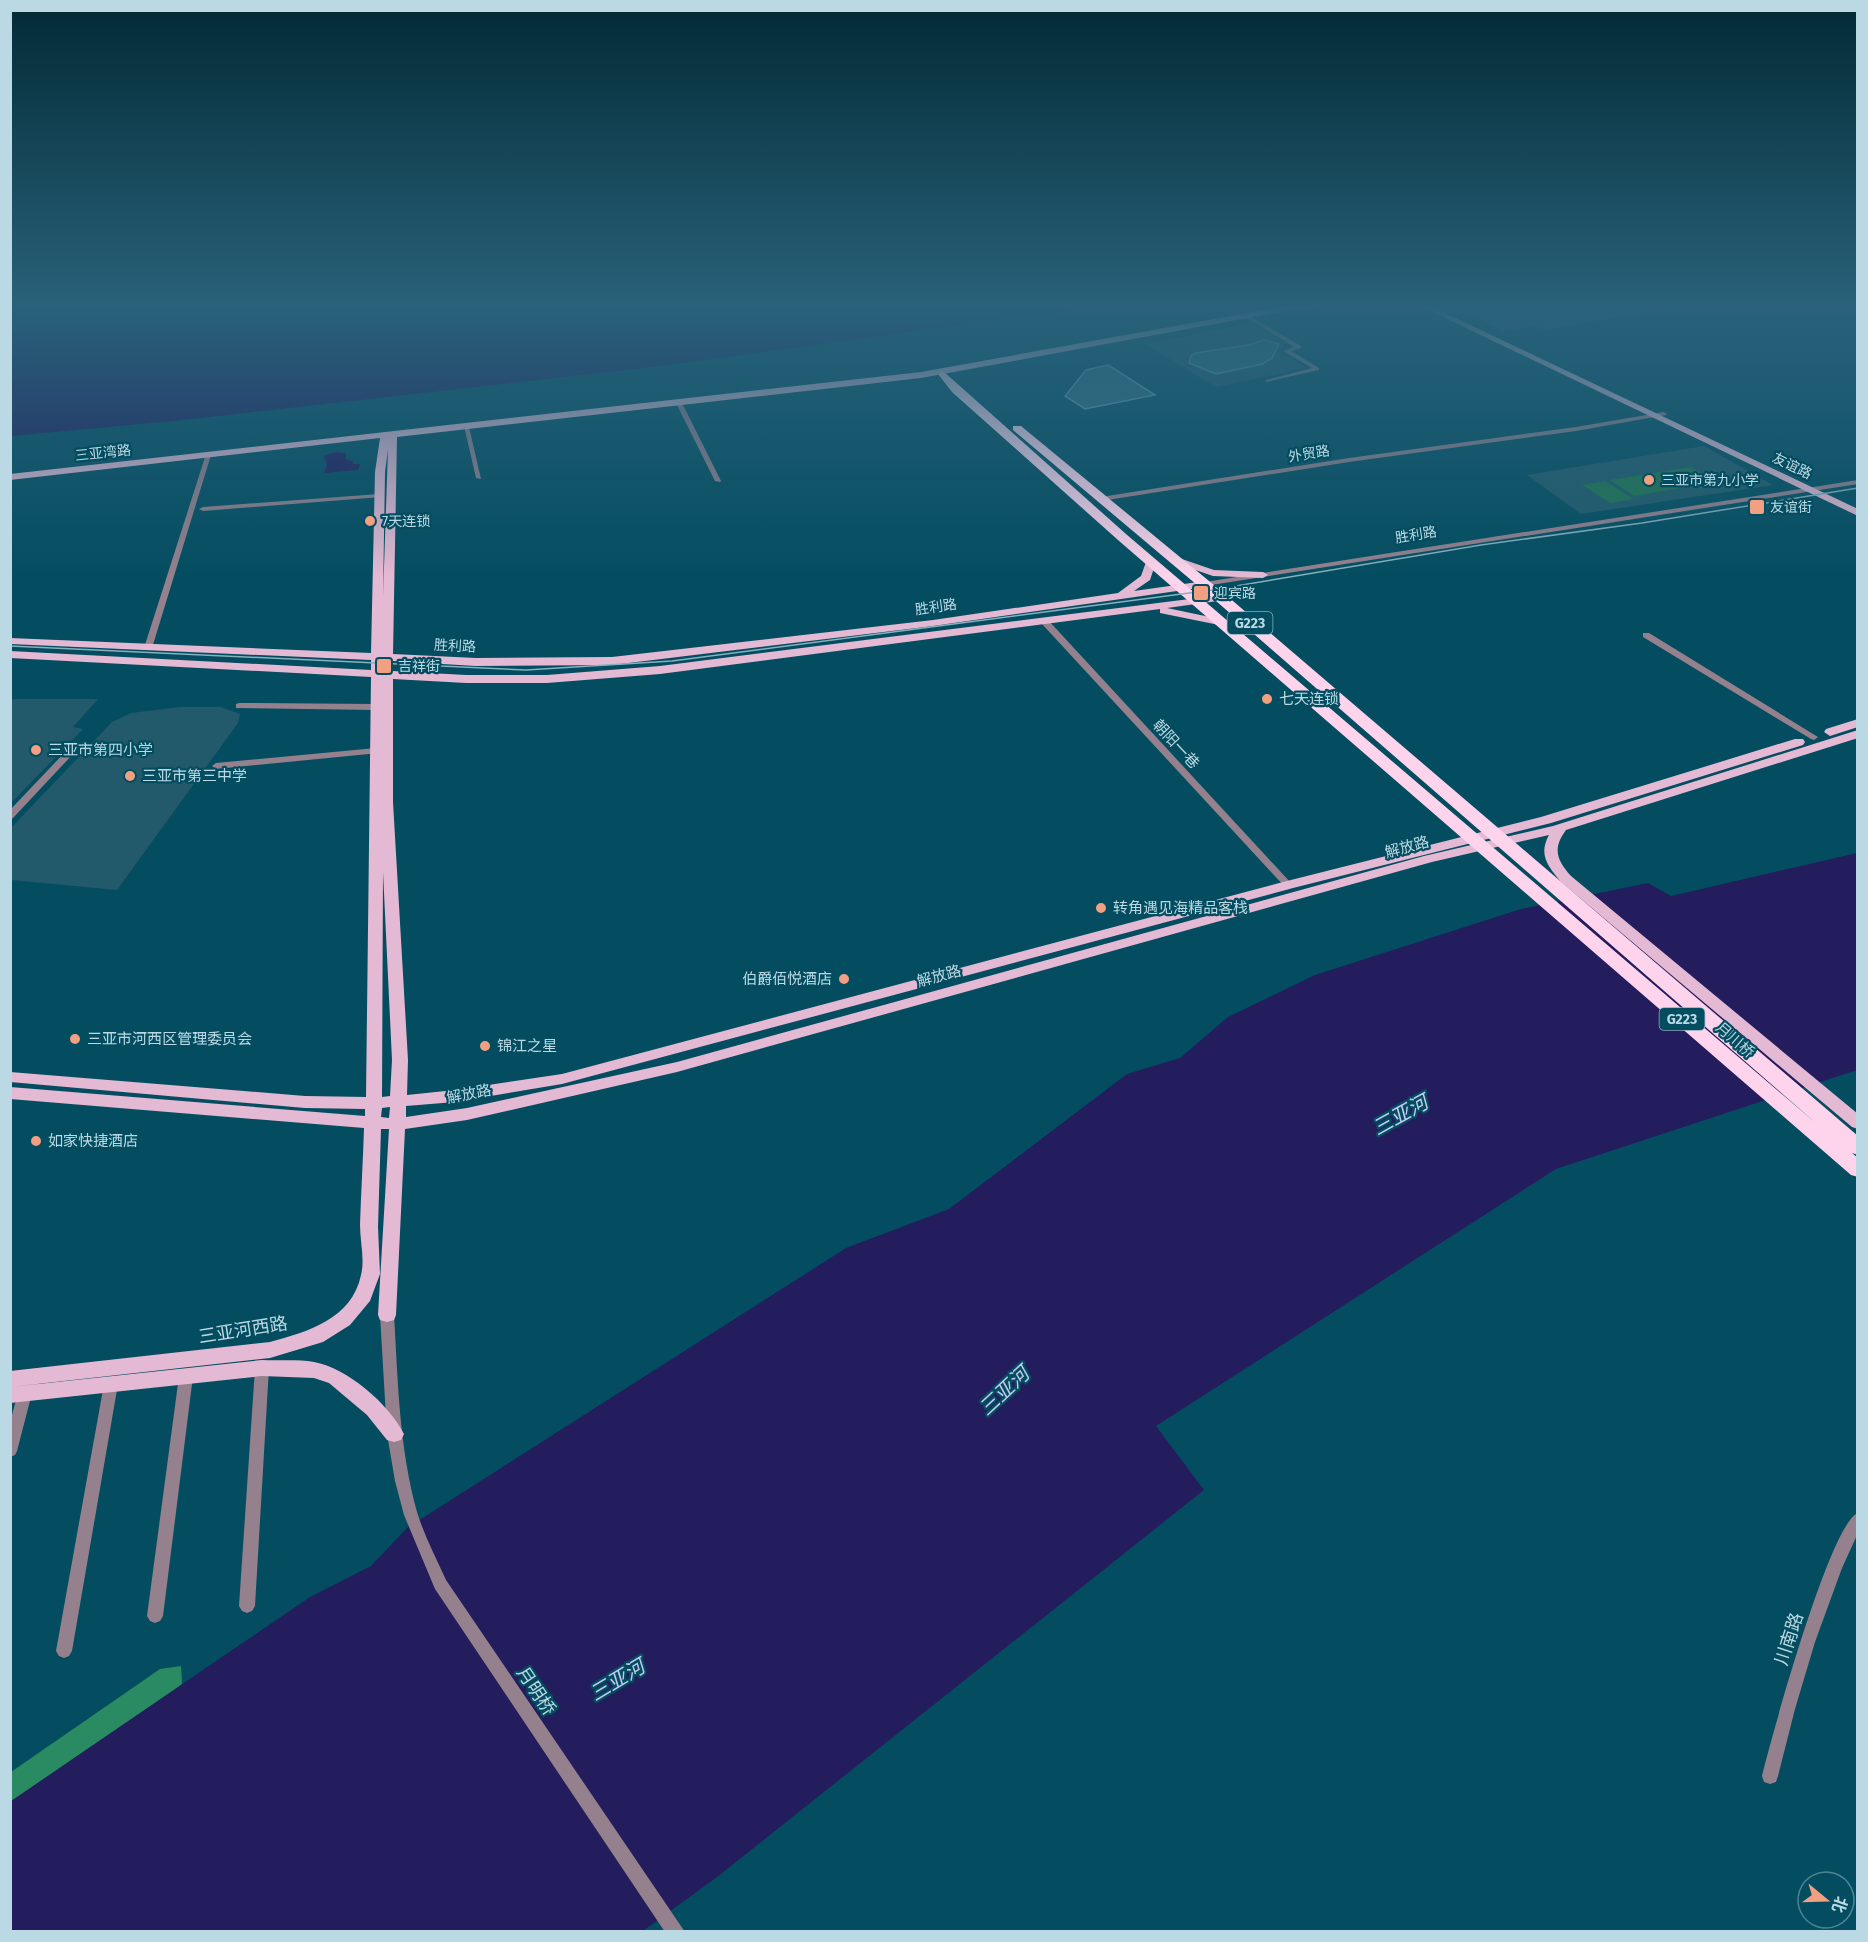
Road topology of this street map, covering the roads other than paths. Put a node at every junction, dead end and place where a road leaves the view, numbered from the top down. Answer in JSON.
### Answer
{"nodes":[{"id":1,"x":744,"y":396,"type":"edge"},
{"id":2,"x":962,"y":396,"type":"edge"},
{"id":3,"x":979,"y":396,"type":"edge"},
{"id":4,"x":1618,"y":396,"type":"edge"},
{"id":5,"x":1620,"y":396,"type":"edge"},
{"id":6,"x":679,"y":403,"type":"junction"},
{"id":7,"x":1660,"y":415,"type":"junction"},
{"id":8,"x":466,"y":427,"type":"junction"},
{"id":9,"x":389,"y":436,"type":"junction"},
{"id":10,"x":208,"y":456,"type":"junction"},
{"id":11,"x":10,"y":477,"type":"edge"},
{"id":12,"x":479,"y":478,"type":"dead end"},
{"id":13,"x":718,"y":481,"type":"dead end"},
{"id":14,"x":1857,"y":482,"type":"edge"},
{"id":15,"x":1821,"y":488,"type":"junction"},
{"id":16,"x":1809,"y":490,"type":"junction"},
{"id":17,"x":380,"y":496,"type":"junction"},
{"id":18,"x":1101,"y":499,"type":"junction"},
{"id":19,"x":1857,"y":505,"type":"edge"},
{"id":20,"x":203,"y":509,"type":"dead end"},
{"id":21,"x":1857,"y":513,"type":"edge"},
{"id":22,"x":1176,"y":560,"type":"junction"},
{"id":23,"x":1151,"y":562,"type":"junction"},
{"id":24,"x":1263,"y":575,"type":"junction"},
{"id":25,"x":1205,"y":584,"type":"junction"},
{"id":26,"x":1182,"y":588,"type":"junction"},
{"id":27,"x":1114,"y":597,"type":"junction"},
{"id":28,"x":1221,"y":598,"type":"junction"},
{"id":29,"x":1198,"y":601,"type":"junction"},
{"id":30,"x":1134,"y":610,"type":"junction"},
{"id":31,"x":1045,"y":622,"type":"junction"},
{"id":32,"x":1224,"y":623,"type":"junction"},
{"id":33,"x":1646,"y":635,"type":"dead end"},
{"id":34,"x":10,"y":641,"type":"edge"},
{"id":35,"x":148,"y":648,"type":"junction"},
{"id":36,"x":10,"y":654,"type":"edge"},
{"id":37,"x":382,"y":657,"type":"junction"},
{"id":38,"x":382,"y":675,"type":"junction"},
{"id":39,"x":239,"y":706,"type":"dead end"},
{"id":40,"x":376,"y":707,"type":"junction"},
{"id":41,"x":1857,"y":723,"type":"edge"},
{"id":42,"x":1857,"y":734,"type":"edge"},
{"id":43,"x":1814,"y":737,"type":"junction"},
{"id":44,"x":376,"y":751,"type":"junction"},
{"id":45,"x":70,"y":752,"type":"dead end"},
{"id":46,"x":216,"y":766,"type":"dead end"},
{"id":47,"x":10,"y":816,"type":"edge"},
{"id":48,"x":1562,"y":828,"type":"junction"},
{"id":49,"x":1499,"y":837,"type":"junction"},
{"id":50,"x":1477,"y":842,"type":"junction"},
{"id":51,"x":1558,"y":880,"type":"junction"},
{"id":52,"x":1288,"y":885,"type":"junction"},
{"id":53,"x":10,"y":1077,"type":"edge"},
{"id":54,"x":10,"y":1093,"type":"edge"},
{"id":55,"x":399,"y":1101,"type":"junction"},
{"id":56,"x":373,"y":1102,"type":"junction"},
{"id":57,"x":372,"y":1122,"type":"junction"},
{"id":58,"x":1857,"y":1123,"type":"edge"},
{"id":59,"x":398,"y":1124,"type":"junction"},
{"id":60,"x":1849,"y":1148,"type":"edge"},
{"id":61,"x":1857,"y":1170,"type":"edge"},
{"id":62,"x":387,"y":1314,"type":"joint"},
{"id":63,"x":261,"y":1368,"type":"junction"},
{"id":64,"x":186,"y":1376,"type":"junction"},
{"id":65,"x":10,"y":1379,"type":"edge"},
{"id":66,"x":111,"y":1384,"type":"junction"},
{"id":67,"x":17,"y":1394,"type":"edge"},
{"id":68,"x":394,"y":1434,"type":"junction"},
{"id":69,"x":10,"y":1451,"type":"edge"},
{"id":70,"x":1857,"y":1519,"type":"edge"},
{"id":71,"x":247,"y":1606,"type":"dead end"},
{"id":72,"x":155,"y":1616,"type":"dead end"},
{"id":73,"x":64,"y":1651,"type":"dead end"},
{"id":74,"x":1770,"y":1776,"type":"dead end"},
{"id":75,"x":676,"y":1932,"type":"edge"}],
"edges":[{"from":1,"to":6,"type":"main road","name":"三亚湾路"},
{"from":2,"to":23,"type":"highway","number":"G223"},
{"from":3,"to":18,"type":"highway","number":"G223"},
{"from":4,"to":7,"type":"main road","name":"友谊路"},
{"from":5,"to":7,"type":"main road","name":"友谊路"},
{"from":6,"to":8,"type":"main road","name":"三亚湾路"},
{"from":6,"to":13,"type":"street"},
{"from":7,"to":15,"type":"main road","name":"友谊路"},
{"from":7,"to":16,"type":"main road","name":"友谊路"},
{"from":7,"to":18,"type":"street","name":"外贸路"},
{"from":8,"to":9,"type":"main road","name":"三亚湾路"},
{"from":8,"to":12,"type":"street"},
{"from":9,"to":10,"type":"main road","name":"三亚湾路"},
{"from":9,"to":17,"type":"main road"},
{"from":9,"to":37,"type":"main road"},
{"from":10,"to":11,"type":"main road","name":"三亚湾路"},
{"from":10,"to":35,"type":"street"},
{"from":14,"to":15,"type":"street","name":"胜利路"},
{"from":15,"to":16,"type":"street","name":"胜利路"},
{"from":15,"to":19,"type":"main road","name":"友谊路"},
{"from":16,"to":21,"type":"main road","name":"友谊路"},
{"from":16,"to":24,"type":"street","name":"胜利路"},
{"from":17,"to":20,"type":"street"},
{"from":17,"to":37,"type":"main road"},
{"from":18,"to":22,"type":"highway","number":"G223"},
{"from":22,"to":24,"type":"main road"},
{"from":22,"to":25,"type":"highway","number":"G223"},
{"from":23,"to":26,"type":"highway","number":"G223"},
{"from":23,"to":27,"type":"main road"},
{"from":24,"to":25,"type":"street","name":"胜利路"},
{"from":25,"to":26,"type":"main road","name":"胜利路"},
{"from":25,"to":28,"type":"highway","number":"G223"},
{"from":26,"to":27,"type":"main road","name":"胜利路"},
{"from":26,"to":29,"type":"highway","number":"G223"},
{"from":27,"to":37,"type":"main road","name":"胜利路"},
{"from":28,"to":29,"type":"main road","name":"胜利路"},
{"from":28,"to":49,"type":"highway","number":"G223"},
{"from":29,"to":30,"type":"main road","name":"胜利路"},
{"from":29,"to":32,"type":"highway","number":"G223"},
{"from":30,"to":31,"type":"main road","name":"胜利路"},
{"from":30,"to":32,"type":"main road"},
{"from":31,"to":38,"type":"main road","name":"胜利路"},
{"from":31,"to":52,"type":"street","name":"朝阳一巷"},
{"from":32,"to":50,"type":"highway","number":"G223"},
{"from":33,"to":43,"type":"street"},
{"from":34,"to":35,"type":"main road","name":"胜利路"},
{"from":35,"to":37,"type":"main road","name":"胜利路"},
{"from":36,"to":38,"type":"main road","name":"胜利路"},
{"from":37,"to":38,"type":"main road"},
{"from":38,"to":40,"type":"main road"},
{"from":38,"to":55,"type":"main road"},
{"from":39,"to":40,"type":"street"},
{"from":40,"to":44,"type":"main road"},
{"from":41,"to":43,"type":"main road","name":"解放路"},
{"from":42,"to":48,"type":"main road","name":"解放路"},
{"from":43,"to":49,"type":"main road","name":"解放路"},
{"from":44,"to":46,"type":"street"},
{"from":44,"to":56,"type":"main road"},
{"from":45,"to":47,"type":"street"},
{"from":48,"to":49,"type":"main road","name":"解放路"},
{"from":48,"to":51,"type":"main road"},
{"from":49,"to":50,"type":"main road","name":"解放路"},
{"from":49,"to":51,"type":"highway","number":"G223"},
{"from":50,"to":52,"type":"main road","name":"解放路"},
{"from":50,"to":59,"type":"main road","name":"解放路"},
{"from":50,"to":60,"type":"highway","name":"月川桥","number":"G223"},
{"from":51,"to":58,"type":"main road"},
{"from":51,"to":60,"type":"highway","name":"月川桥","number":"G223"},
{"from":52,"to":55,"type":"main road","name":"解放路"},
{"from":53,"to":56,"type":"main road","name":"解放路"},
{"from":54,"to":57,"type":"main road","name":"解放路"},
{"from":55,"to":56,"type":"main road","name":"解放路"},
{"from":55,"to":59,"type":"main road"},
{"from":56,"to":57,"type":"main road"},
{"from":57,"to":59,"type":"main road","name":"解放路"},
{"from":57,"to":65,"type":"main road","name":"三亚河西路"},
{"from":59,"to":62,"type":"main road"},
{"from":60,"to":61,"type":"highway","number":"G223"},
{"from":62,"to":68,"type":"street","name":"月明桥"},
{"from":63,"to":64,"type":"main road"},
{"from":63,"to":68,"type":"main road"},
{"from":63,"to":71,"type":"street"},
{"from":64,"to":66,"type":"main road"},
{"from":64,"to":72,"type":"street"},
{"from":66,"to":67,"type":"main road"},
{"from":66,"to":73,"type":"street"},
{"from":67,"to":69,"type":"street"},
{"from":68,"to":75,"type":"street","name":"月明桥"},
{"from":70,"to":74,"type":"street","name":"川南路"}]}
